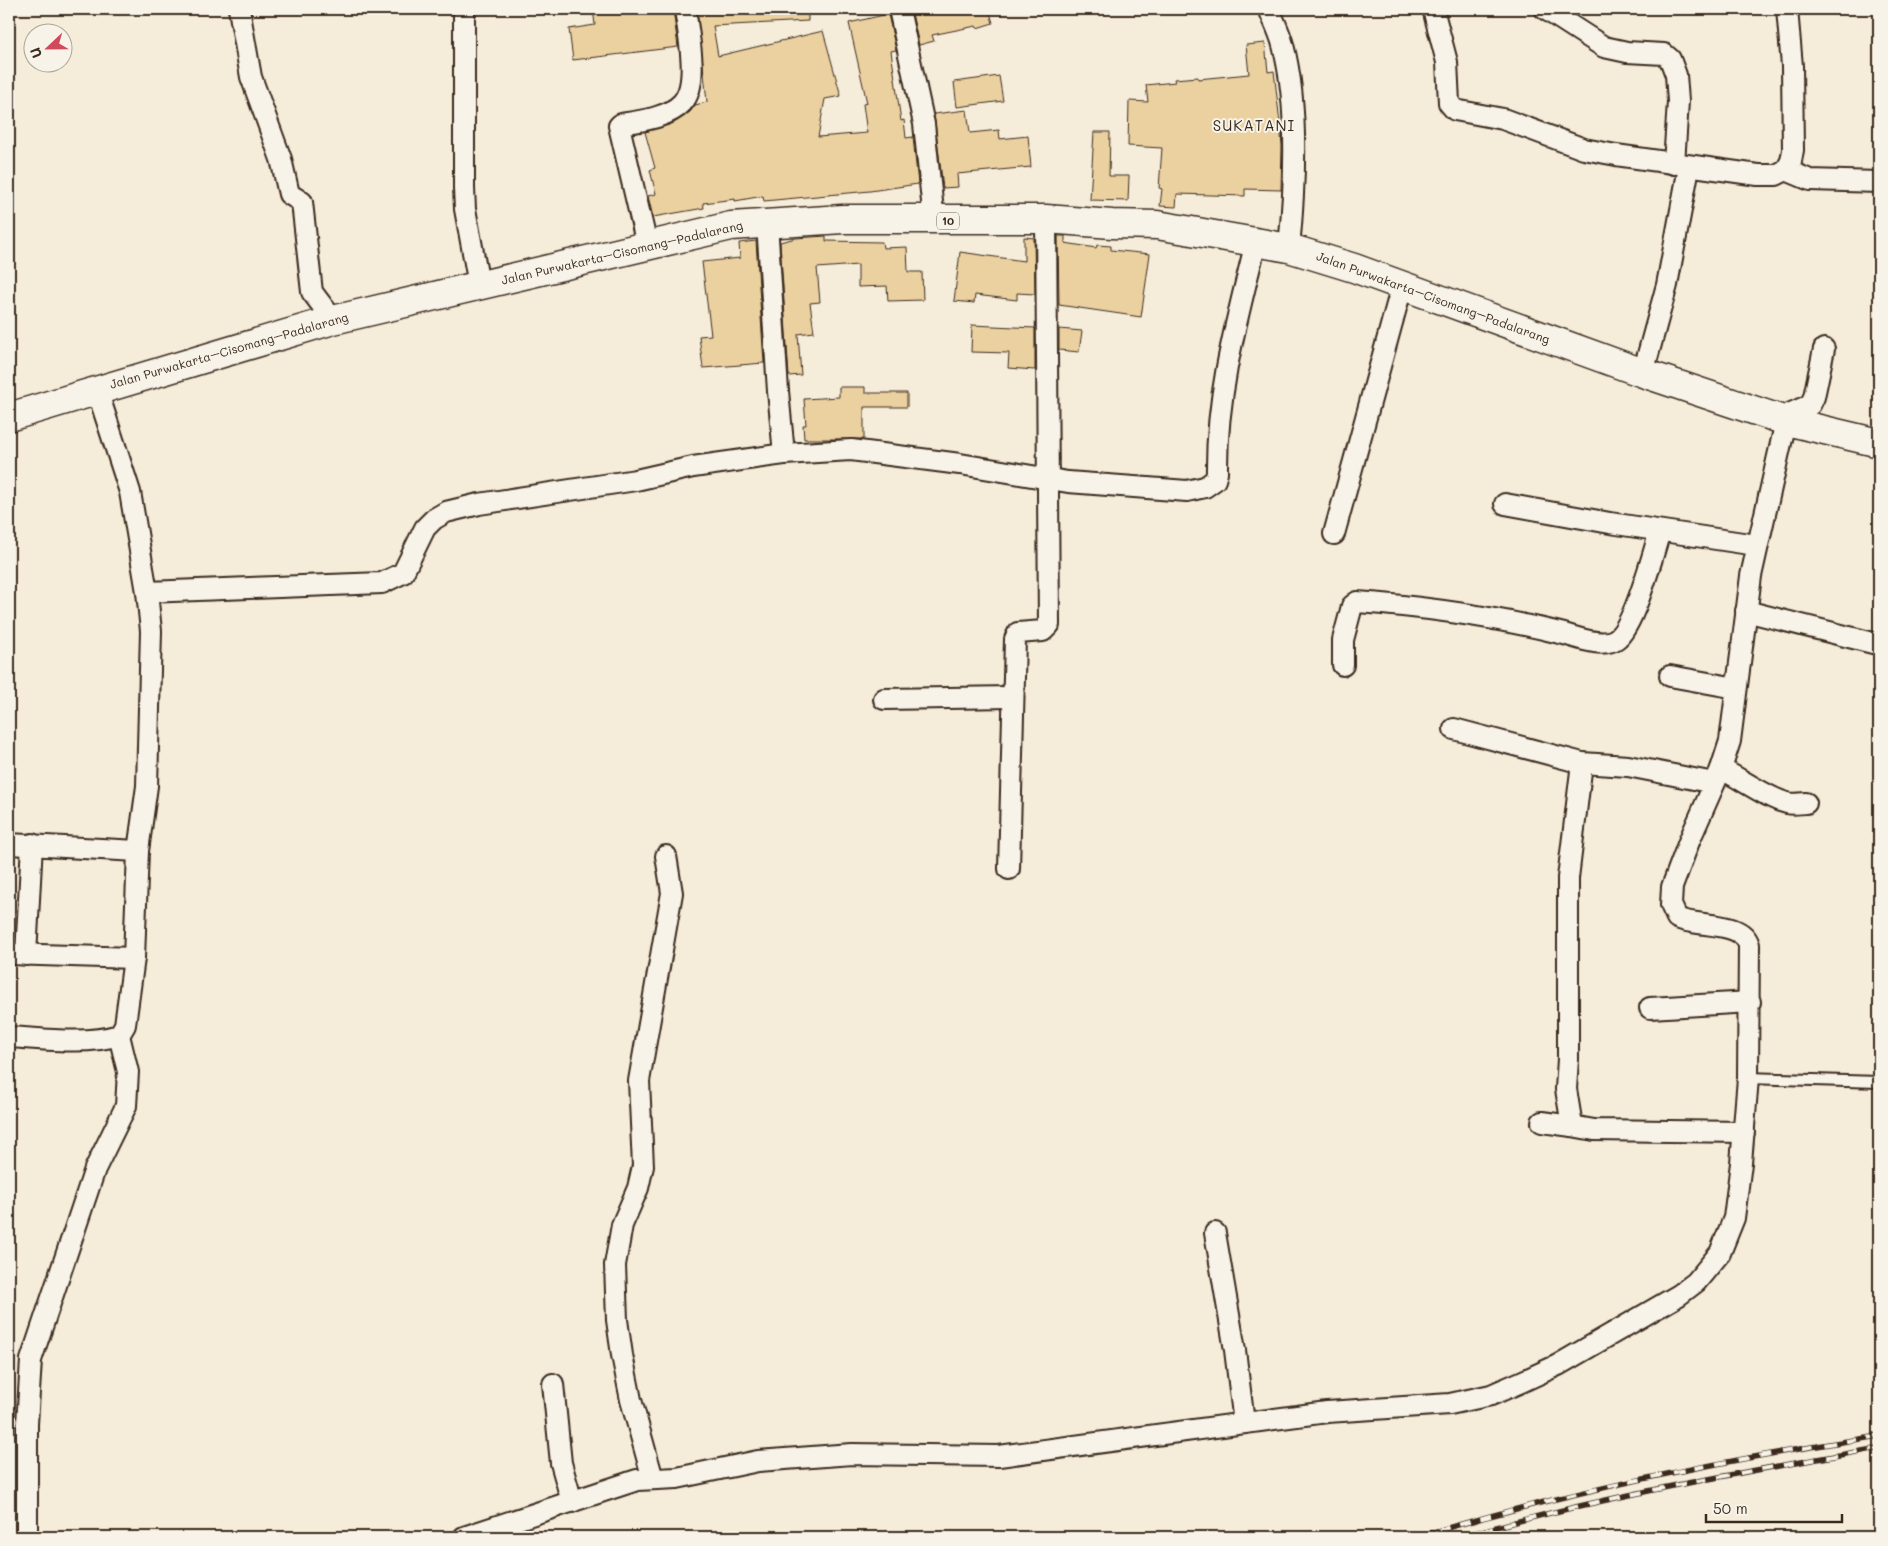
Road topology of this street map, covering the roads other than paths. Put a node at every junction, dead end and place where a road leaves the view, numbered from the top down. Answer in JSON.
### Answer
{"nodes":[{"id":1,"x":239,"y":9,"type":"edge"},
{"id":2,"x":464,"y":9,"type":"edge"},
{"id":3,"x":685,"y":9,"type":"edge"},
{"id":4,"x":899,"y":9,"type":"edge"},
{"id":5,"x":1270,"y":9,"type":"edge"},
{"id":6,"x":1433,"y":9,"type":"edge"},
{"id":7,"x":1545,"y":9,"type":"edge"},
{"id":8,"x":1787,"y":9,"type":"edge"},
{"id":9,"x":1682,"y":165,"type":"junction"},
{"id":10,"x":1786,"y":170,"type":"junction"},
{"id":11,"x":1879,"y":182,"type":"edge"},
{"id":12,"x":1046,"y":219,"type":"junction"},
{"id":13,"x":934,"y":221,"type":"junction"},
{"id":14,"x":767,"y":223,"type":"junction"},
{"id":15,"x":1256,"y":242,"type":"junction"},
{"id":16,"x":647,"y":245,"type":"junction"},
{"id":17,"x":1289,"y":248,"type":"junction"},
{"id":18,"x":479,"y":285,"type":"junction"},
{"id":19,"x":1402,"y":286,"type":"junction"},
{"id":20,"x":333,"y":320,"type":"junction"},
{"id":21,"x":1824,"y":349,"type":"dead end"},
{"id":22,"x":1642,"y":373,"type":"junction"},
{"id":23,"x":98,"y":390,"type":"junction"},
{"id":24,"x":9,"y":417,"type":"edge"},
{"id":25,"x":1786,"y":421,"type":"junction"},
{"id":26,"x":1879,"y":443,"type":"edge"},
{"id":27,"x":784,"y":454,"type":"junction"},
{"id":28,"x":1047,"y":479,"type":"junction"},
{"id":29,"x":1505,"y":504,"type":"dead end"},
{"id":30,"x":1660,"y":531,"type":"junction"},
{"id":31,"x":1334,"y":534,"type":"dead end"},
{"id":32,"x":1756,"y":545,"type":"junction"},
{"id":33,"x":147,"y":592,"type":"junction"},
{"id":34,"x":1746,"y":611,"type":"junction"},
{"id":35,"x":1877,"y":644,"type":"dead end"},
{"id":36,"x":1343,"y":664,"type":"dead end"},
{"id":37,"x":1670,"y":676,"type":"dead end"},
{"id":38,"x":1736,"y":688,"type":"junction"},
{"id":39,"x":1012,"y":697,"type":"junction"},
{"id":40,"x":884,"y":699,"type":"dead end"},
{"id":41,"x":1454,"y":729,"type":"dead end"},
{"id":42,"x":1582,"y":763,"type":"junction"},
{"id":43,"x":1717,"y":776,"type":"junction"},
{"id":44,"x":1806,"y":803,"type":"dead end"},
{"id":45,"x":9,"y":844,"type":"edge"},
{"id":46,"x":32,"y":844,"type":"junction"},
{"id":47,"x":138,"y":851,"type":"junction"},
{"id":48,"x":666,"y":856,"type":"dead end"},
{"id":49,"x":1009,"y":870,"type":"dead end"},
{"id":50,"x":17,"y":955,"type":"edge"},
{"id":51,"x":134,"y":958,"type":"junction"},
{"id":52,"x":1750,"y":1002,"type":"junction"},
{"id":53,"x":1650,"y":1008,"type":"dead end"},
{"id":54,"x":120,"y":1035,"type":"junction"},
{"id":55,"x":9,"y":1037,"type":"edge"},
{"id":56,"x":1748,"y":1078,"type":"junction"},
{"id":57,"x":1879,"y":1082,"type":"edge"},
{"id":58,"x":1542,"y":1122,"type":"dead end"},
{"id":59,"x":1572,"y":1126,"type":"junction"},
{"id":60,"x":1744,"y":1132,"type":"junction"},
{"id":61,"x":1215,"y":1233,"type":"dead end"},
{"id":62,"x":553,"y":1384,"type":"dead end"},
{"id":63,"x":1244,"y":1423,"type":"junction"},
{"id":64,"x":653,"y":1478,"type":"junction"},
{"id":65,"x":572,"y":1502,"type":"junction"},
{"id":66,"x":27,"y":1537,"type":"edge"},
{"id":67,"x":464,"y":1537,"type":"edge"}],
"edges":[{"from":1,"to":20,"type":"street"},
{"from":2,"to":18,"type":"street"},
{"from":3,"to":16,"type":"street"},
{"from":4,"to":13,"type":"street"},
{"from":5,"to":17,"type":"street"},
{"from":6,"to":9,"type":"street"},
{"from":7,"to":9,"type":"street"},
{"from":8,"to":10,"type":"street"},
{"from":9,"to":10,"type":"street"},
{"from":9,"to":22,"type":"street"},
{"from":10,"to":11,"type":"street"},
{"from":12,"to":13,"type":"highway","name":"Jalan Purwakarta–Cisomang–Padalarang","number":"10"},
{"from":12,"to":15,"type":"highway","name":"Jalan Purwakarta–Cisomang–Padalarang","number":"10"},
{"from":12,"to":28,"type":"street"},
{"from":13,"to":14,"type":"highway","name":"Jalan Purwakarta–Cisomang–Padalarang","number":"10"},
{"from":14,"to":16,"type":"highway","name":"Jalan Purwakarta–Cisomang–Padalarang","number":"10"},
{"from":14,"to":27,"type":"street"},
{"from":15,"to":17,"type":"highway","name":"Jalan Purwakarta–Cisomang–Padalarang","number":"10"},
{"from":15,"to":28,"type":"street"},
{"from":16,"to":18,"type":"highway","name":"Jalan Purwakarta–Cisomang–Padalarang","number":"10"},
{"from":17,"to":19,"type":"highway","name":"Jalan Purwakarta–Cisomang–Padalarang","number":"10"},
{"from":18,"to":20,"type":"highway","name":"Jalan Purwakarta–Cisomang–Padalarang","number":"10"},
{"from":19,"to":22,"type":"highway","name":"Jalan Purwakarta–Cisomang–Padalarang","number":"10"},
{"from":19,"to":31,"type":"street"},
{"from":20,"to":23,"type":"highway","name":"Jalan Purwakarta–Cisomang–Padalarang","number":"10"},
{"from":21,"to":25,"type":"street"},
{"from":22,"to":25,"type":"highway","name":"Jalan Purwakarta–Cisomang–Padalarang","number":"10"},
{"from":23,"to":24,"type":"highway","name":"Jalan Purwakarta–Cisomang–Padalarang","number":"10"},
{"from":23,"to":33,"type":"street"},
{"from":25,"to":26,"type":"highway","name":"Jalan Purwakarta–Cisomang–Padalarang","number":"10"},
{"from":25,"to":32,"type":"street"},
{"from":27,"to":28,"type":"street"},
{"from":27,"to":33,"type":"street"},
{"from":28,"to":39,"type":"street"},
{"from":29,"to":30,"type":"street"},
{"from":30,"to":32,"type":"street"},
{"from":30,"to":36,"type":"street"},
{"from":32,"to":34,"type":"street"},
{"from":33,"to":47,"type":"street"},
{"from":34,"to":35,"type":"street"},
{"from":34,"to":38,"type":"street"},
{"from":37,"to":38,"type":"street"},
{"from":38,"to":43,"type":"street"},
{"from":39,"to":40,"type":"street"},
{"from":39,"to":49,"type":"street"},
{"from":41,"to":42,"type":"street"},
{"from":42,"to":43,"type":"street"},
{"from":42,"to":59,"type":"street"},
{"from":43,"to":44,"type":"street"},
{"from":43,"to":52,"type":"street"},
{"from":45,"to":46,"type":"street"},
{"from":46,"to":47,"type":"street"},
{"from":46,"to":50,"type":"street"},
{"from":47,"to":51,"type":"street"},
{"from":48,"to":64,"type":"street"},
{"from":50,"to":51,"type":"street"},
{"from":51,"to":54,"type":"street"},
{"from":52,"to":53,"type":"street"},
{"from":52,"to":56,"type":"street"},
{"from":54,"to":55,"type":"street"},
{"from":54,"to":66,"type":"street"},
{"from":56,"to":57,"type":"lane"},
{"from":56,"to":60,"type":"street"},
{"from":58,"to":59,"type":"street"},
{"from":59,"to":60,"type":"street"},
{"from":60,"to":63,"type":"street"},
{"from":61,"to":63,"type":"street"},
{"from":62,"to":65,"type":"street"},
{"from":63,"to":64,"type":"street"},
{"from":64,"to":65,"type":"street"},
{"from":65,"to":67,"type":"street"}]}
